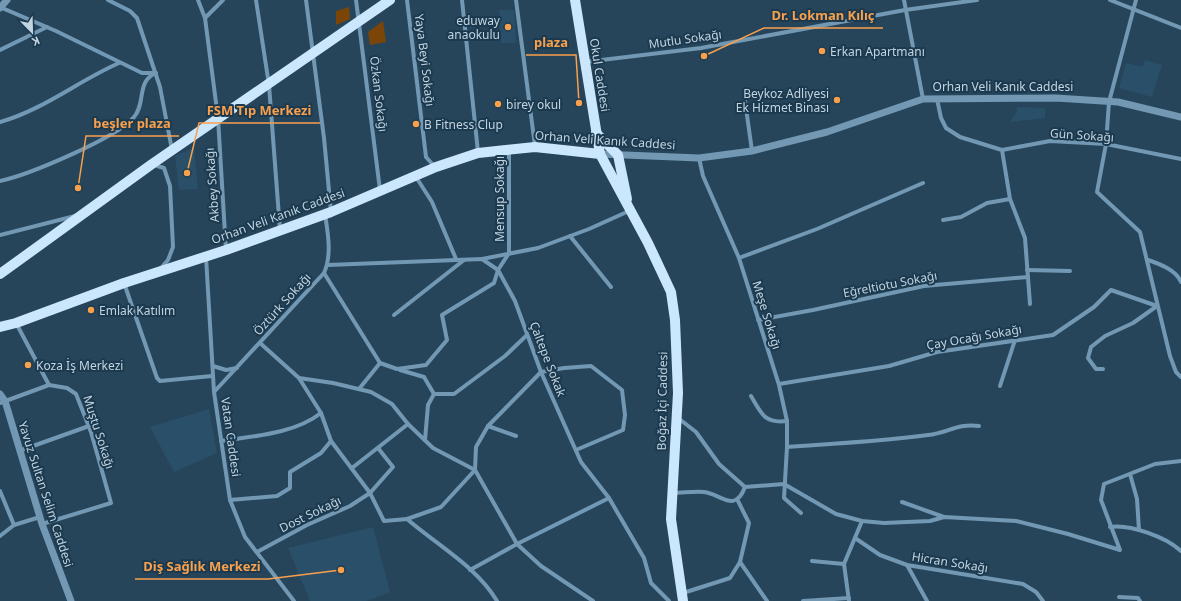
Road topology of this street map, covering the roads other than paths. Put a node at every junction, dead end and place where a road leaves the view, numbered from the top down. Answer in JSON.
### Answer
{"nodes":[{"id":1,"x":6,"y":0,"type":"edge"},
{"id":2,"x":108,"y":0,"type":"edge"},
{"id":3,"x":198,"y":0,"type":"edge"},
{"id":4,"x":223,"y":0,"type":"edge"},
{"id":5,"x":256,"y":0,"type":"edge"},
{"id":6,"x":306,"y":0,"type":"edge"},
{"id":7,"x":356,"y":0,"type":"edge"},
{"id":8,"x":390,"y":0,"type":"edge"},
{"id":9,"x":407,"y":0,"type":"edge"},
{"id":10,"x":462,"y":0,"type":"edge"},
{"id":11,"x":516,"y":0,"type":"edge"},
{"id":12,"x":575,"y":0,"type":"edge"},
{"id":13,"x":904,"y":0,"type":"edge"},
{"id":14,"x":978,"y":0,"type":"edge"},
{"id":15,"x":1110,"y":0,"type":"edge"},
{"id":16,"x":1136,"y":0,"type":"edge"},
{"id":17,"x":0,"y":8,"type":"edge"},
{"id":18,"x":1134,"y":9,"type":"junction"},
{"id":19,"x":905,"y":10,"type":"junction"},
{"id":20,"x":205,"y":18,"type":"junction"},
{"id":21,"x":360,"y":23,"type":"junction"},
{"id":22,"x":47,"y":27,"type":"junction"},
{"id":23,"x":1181,"y":28,"type":"edge"},
{"id":24,"x":0,"y":50,"type":"edge"},
{"id":25,"x":313,"y":54,"type":"junction"},
{"id":26,"x":584,"y":62,"type":"junction"},
{"id":27,"x":119,"y":63,"type":"junction"},
{"id":28,"x":156,"y":73,"type":"junction"},
{"id":29,"x":269,"y":85,"type":"junction"},
{"id":30,"x":937,"y":98,"type":"junction"},
{"id":31,"x":923,"y":99,"type":"junction"},
{"id":32,"x":745,"y":101,"type":"dead end"},
{"id":33,"x":1109,"y":102,"type":"junction"},
{"id":34,"x":218,"y":118,"type":"junction"},
{"id":35,"x":1181,"y":118,"type":"edge"},
{"id":36,"x":0,"y":122,"type":"edge"},
{"id":37,"x":596,"y":132,"type":"junction"},
{"id":38,"x":1106,"y":144,"type":"junction"},
{"id":39,"x":535,"y":147,"type":"junction"},
{"id":40,"x":509,"y":149,"type":"junction"},
{"id":41,"x":1002,"y":150,"type":"junction"},
{"id":42,"x":172,"y":151,"type":"junction"},
{"id":43,"x":752,"y":151,"type":"junction"},
{"id":44,"x":478,"y":153,"type":"junction"},
{"id":45,"x":600,"y":154,"type":"junction"},
{"id":46,"x":618,"y":155,"type":"junction"},
{"id":47,"x":699,"y":158,"type":"junction"},
{"id":48,"x":1181,"y":159,"type":"edge"},
{"id":49,"x":152,"y":164,"type":"junction"},
{"id":50,"x":436,"y":167,"type":"junction"},
{"id":51,"x":416,"y":176,"type":"junction"},
{"id":52,"x":0,"y":181,"type":"edge"},
{"id":53,"x":923,"y":183,"type":"dead end"},
{"id":54,"x":380,"y":190,"type":"junction"},
{"id":55,"x":1010,"y":199,"type":"junction"},
{"id":56,"x":630,"y":210,"type":"junction"},
{"id":57,"x":328,"y":213,"type":"junction"},
{"id":58,"x":83,"y":214,"type":"junction"},
{"id":59,"x":943,"y":220,"type":"dead end"},
{"id":60,"x":280,"y":230,"type":"junction"},
{"id":61,"x":0,"y":235,"type":"edge"},
{"id":62,"x":570,"y":236,"type":"junction"},
{"id":63,"x":226,"y":250,"type":"junction"},
{"id":64,"x":509,"y":253,"type":"junction"},
{"id":65,"x":206,"y":257,"type":"junction"},
{"id":66,"x":739,"y":258,"type":"junction"},
{"id":67,"x":456,"y":259,"type":"junction"},
{"id":68,"x":465,"y":259,"type":"junction"},
{"id":69,"x":482,"y":259,"type":"junction"},
{"id":70,"x":1148,"y":260,"type":"junction"},
{"id":71,"x":328,"y":264,"type":"junction"},
{"id":72,"x":498,"y":270,"type":"junction"},
{"id":73,"x":1028,"y":270,"type":"junction"},
{"id":74,"x":1070,"y":271,"type":"dead end"},
{"id":75,"x":156,"y":272,"type":"junction"},
{"id":76,"x":324,"y":273,"type":"junction"},
{"id":77,"x":0,"y":274,"type":"edge"},
{"id":78,"x":1028,"y":277,"type":"junction"},
{"id":79,"x":1181,"y":282,"type":"edge"},
{"id":80,"x":124,"y":283,"type":"junction"},
{"id":81,"x":612,"y":287,"type":"dead end"},
{"id":82,"x":1030,"y":304,"type":"dead end"},
{"id":83,"x":1157,"y":306,"type":"junction"},
{"id":84,"x":394,"y":315,"type":"dead end"},
{"id":85,"x":758,"y":320,"type":"junction"},
{"id":86,"x":7,"y":325,"type":"edge"},
{"id":87,"x":527,"y":334,"type":"junction"},
{"id":88,"x":1015,"y":340,"type":"junction"},
{"id":89,"x":260,"y":343,"type":"junction"},
{"id":90,"x":380,"y":363,"type":"junction"},
{"id":91,"x":213,"y":366,"type":"junction"},
{"id":92,"x":238,"y":367,"type":"junction"},
{"id":93,"x":397,"y":369,"type":"junction"},
{"id":94,"x":1103,"y":369,"type":"dead end"},
{"id":95,"x":541,"y":372,"type":"junction"},
{"id":96,"x":212,"y":376,"type":"junction"},
{"id":97,"x":1181,"y":377,"type":"edge"},
{"id":98,"x":299,"y":378,"type":"junction"},
{"id":99,"x":779,"y":384,"type":"junction"},
{"id":100,"x":49,"y":385,"type":"junction"},
{"id":101,"x":1000,"y":386,"type":"dead end"},
{"id":102,"x":359,"y":389,"type":"junction"},
{"id":103,"x":214,"y":392,"type":"junction"},
{"id":104,"x":0,"y":394,"type":"edge"},
{"id":105,"x":434,"y":394,"type":"junction"},
{"id":106,"x":750,"y":396,"type":"dead end"},
{"id":107,"x":2,"y":402,"type":"edge"},
{"id":108,"x":321,"y":413,"type":"junction"},
{"id":109,"x":676,"y":417,"type":"junction"},
{"id":110,"x":787,"y":421,"type":"junction"},
{"id":111,"x":408,"y":424,"type":"junction"},
{"id":112,"x":89,"y":426,"type":"junction"},
{"id":113,"x":488,"y":426,"type":"junction"},
{"id":114,"x":979,"y":426,"type":"dead end"},
{"id":115,"x":516,"y":436,"type":"dead end"},
{"id":116,"x":425,"y":440,"type":"junction"},
{"id":117,"x":222,"y":441,"type":"junction"},
{"id":118,"x":331,"y":442,"type":"junction"},
{"id":119,"x":787,"y":447,"type":"junction"},
{"id":120,"x":378,"y":448,"type":"junction"},
{"id":121,"x":576,"y":450,"type":"junction"},
{"id":122,"x":19,"y":451,"type":"junction"},
{"id":123,"x":1181,"y":461,"type":"edge"},
{"id":124,"x":352,"y":468,"type":"junction"},
{"id":125,"x":475,"y":470,"type":"junction"},
{"id":126,"x":1130,"y":474,"type":"junction"},
{"id":127,"x":784,"y":484,"type":"junction"},
{"id":128,"x":745,"y":486,"type":"junction"},
{"id":129,"x":0,"y":491,"type":"edge"},
{"id":130,"x":370,"y":493,"type":"junction"},
{"id":131,"x":672,"y":493,"type":"junction"},
{"id":132,"x":609,"y":498,"type":"junction"},
{"id":133,"x":737,"y":499,"type":"junction"},
{"id":134,"x":230,"y":500,"type":"junction"},
{"id":135,"x":902,"y":502,"type":"dead end"},
{"id":136,"x":801,"y":513,"type":"dead end"},
{"id":137,"x":944,"y":518,"type":"junction"},
{"id":138,"x":407,"y":519,"type":"junction"},
{"id":139,"x":41,"y":520,"type":"junction"},
{"id":140,"x":862,"y":521,"type":"junction"},
{"id":141,"x":14,"y":525,"type":"junction"},
{"id":142,"x":1110,"y":527,"type":"junction"},
{"id":143,"x":1139,"y":530,"type":"junction"},
{"id":144,"x":0,"y":536,"type":"edge"},
{"id":145,"x":855,"y":538,"type":"junction"},
{"id":146,"x":517,"y":544,"type":"junction"},
{"id":147,"x":1181,"y":550,"type":"edge"},
{"id":148,"x":257,"y":552,"type":"junction"},
{"id":149,"x":812,"y":561,"type":"dead end"},
{"id":150,"x":740,"y":562,"type":"junction"},
{"id":151,"x":844,"y":564,"type":"junction"},
{"id":152,"x":907,"y":566,"type":"junction"},
{"id":153,"x":470,"y":570,"type":"junction"},
{"id":154,"x":683,"y":597,"type":"edge"},
{"id":155,"x":1119,"y":597,"type":"dead end"},
{"id":156,"x":849,"y":599,"type":"edge"},
{"id":157,"x":70,"y":601,"type":"edge"},
{"id":158,"x":294,"y":601,"type":"edge"},
{"id":159,"x":497,"y":601,"type":"edge"},
{"id":160,"x":592,"y":601,"type":"edge"},
{"id":161,"x":669,"y":601,"type":"edge"},
{"id":162,"x":767,"y":601,"type":"edge"},
{"id":163,"x":803,"y":601,"type":"edge"},
{"id":164,"x":927,"y":601,"type":"edge"},
{"id":165,"x":1043,"y":601,"type":"edge"},
{"id":166,"x":1140,"y":601,"type":"edge"}],
"edges":[{"from":1,"to":17,"type":"street"},
{"from":2,"to":28,"type":"street"},
{"from":3,"to":20,"type":"street","name":"Akbey Sokağı"},
{"from":4,"to":20,"type":"street"},
{"from":5,"to":29,"type":"street"},
{"from":6,"to":25,"type":"street","name":"Öztürk Sokağı"},
{"from":7,"to":21,"type":"street","name":"Özkan Sokağı"},
{"from":8,"to":21,"type":"main road"},
{"from":9,"to":50,"type":"street","name":"Yaya Beyi Sokağı"},
{"from":10,"to":44,"type":"street"},
{"from":11,"to":39,"type":"street"},
{"from":12,"to":26,"type":"main road","name":"Okul Caddesi"},
{"from":13,"to":19,"type":"street"},
{"from":14,"to":19,"type":"street","name":"Mutlu Sokağı"},
{"from":15,"to":18,"type":"street"},
{"from":16,"to":18,"type":"street"},
{"from":17,"to":22,"type":"street"},
{"from":18,"to":23,"type":"street"},
{"from":18,"to":33,"type":"street"},
{"from":19,"to":26,"type":"street","name":"Mutlu Sokağı"},
{"from":19,"to":31,"type":"street"},
{"from":20,"to":34,"type":"street","name":"Akbey Sokağı"},
{"from":21,"to":25,"type":"main road"},
{"from":21,"to":54,"type":"street","name":"Özkan Sokağı"},
{"from":22,"to":24,"type":"street"},
{"from":22,"to":27,"type":"street"},
{"from":25,"to":29,"type":"main road"},
{"from":25,"to":57,"type":"street","name":"Öztürk Sokağı"},
{"from":26,"to":37,"type":"main road","name":"Okul Caddesi"},
{"from":27,"to":28,"type":"street"},
{"from":27,"to":36,"type":"street"},
{"from":28,"to":42,"type":"street"},
{"from":28,"to":52,"type":"street"},
{"from":29,"to":34,"type":"main road"},
{"from":29,"to":60,"type":"street"},
{"from":30,"to":31,"type":"street","name":"Orhan Veli Kanık Caddesi"},
{"from":30,"to":33,"type":"street","name":"Orhan Veli Kanık Caddesi"},
{"from":30,"to":41,"type":"street","name":"Gün Sokağı"},
{"from":31,"to":43,"type":"street","name":"Orhan Veli Kanık Caddesi"},
{"from":32,"to":43,"type":"street"},
{"from":33,"to":35,"type":"street","name":"Orhan Veli Kanık Caddesi"},
{"from":33,"to":38,"type":"street"},
{"from":34,"to":42,"type":"main road"},
{"from":34,"to":63,"type":"street","name":"Akbey Sokağı"},
{"from":37,"to":45,"type":"main road","name":"Okul Caddesi"},
{"from":37,"to":46,"type":"main road"},
{"from":38,"to":41,"type":"street","name":"Gün Sokağı"},
{"from":38,"to":48,"type":"street","name":"Gün Sokağı"},
{"from":38,"to":70,"type":"street"},
{"from":39,"to":40,"type":"main road","name":"Orhan Veli Kanık Caddesi"},
{"from":39,"to":45,"type":"main road","name":"Orhan Veli Kanık Caddesi"},
{"from":40,"to":44,"type":"main road","name":"Orhan Veli Kanık Caddesi"},
{"from":40,"to":64,"type":"street","name":"Mensup Sokağı"},
{"from":41,"to":55,"type":"street"},
{"from":42,"to":49,"type":"main road"},
{"from":43,"to":47,"type":"street","name":"Orhan Veli Kanık Caddesi"},
{"from":44,"to":50,"type":"main road","name":"Orhan Veli Kanık Caddesi"},
{"from":45,"to":46,"type":"street","name":"Orhan Veli Kanık Caddesi"},
{"from":45,"to":56,"type":"main road","name":"Boğaz İçi Caddesi"},
{"from":46,"to":47,"type":"street","name":"Orhan Veli Kanık Caddesi"},
{"from":46,"to":56,"type":"main road"},
{"from":47,"to":66,"type":"street","name":"Meşe Sokağı"},
{"from":49,"to":58,"type":"main road"},
{"from":49,"to":75,"type":"street"},
{"from":50,"to":51,"type":"main road","name":"Orhan Veli Kanık Caddesi"},
{"from":51,"to":54,"type":"main road","name":"Orhan Veli Kanık Caddesi"},
{"from":51,"to":67,"type":"street"},
{"from":53,"to":66,"type":"street"},
{"from":54,"to":57,"type":"main road","name":"Orhan Veli Kanık Caddesi"},
{"from":55,"to":59,"type":"street"},
{"from":55,"to":73,"type":"street"},
{"from":56,"to":62,"type":"street"},
{"from":56,"to":109,"type":"main road","name":"Boğaz İçi Caddesi"},
{"from":57,"to":60,"type":"main road","name":"Orhan Veli Kanık Caddesi"},
{"from":57,"to":71,"type":"street","name":"Öztürk Sokağı"},
{"from":58,"to":61,"type":"street"},
{"from":58,"to":77,"type":"main road"},
{"from":60,"to":63,"type":"main road","name":"Orhan Veli Kanık Caddesi"},
{"from":62,"to":64,"type":"street"},
{"from":62,"to":81,"type":"street"},
{"from":63,"to":65,"type":"main road","name":"Orhan Veli Kanık Caddesi"},
{"from":64,"to":69,"type":"street"},
{"from":64,"to":72,"type":"street","name":"Mensup Sokağı"},
{"from":65,"to":75,"type":"main road","name":"Orhan Veli Kanık Caddesi"},
{"from":65,"to":91,"type":"street","name":"Vatan Caddesi"},
{"from":66,"to":85,"type":"street","name":"Meşe Sokağı"},
{"from":67,"to":68,"type":"street"},
{"from":67,"to":71,"type":"street"},
{"from":68,"to":69,"type":"street"},
{"from":68,"to":84,"type":"street"},
{"from":69,"to":72,"type":"street","name":"Çaltepe Sokak"},
{"from":70,"to":79,"type":"street"},
{"from":70,"to":83,"type":"street"},
{"from":71,"to":76,"type":"street","name":"Öztürk Sokağı"},
{"from":72,"to":87,"type":"street","name":"Çaltepe Sokak"},
{"from":72,"to":93,"type":"street","name":"Mensup Sokağı"},
{"from":73,"to":74,"type":"street"},
{"from":73,"to":78,"type":"street"},
{"from":75,"to":80,"type":"main road","name":"Orhan Veli Kanık Caddesi"},
{"from":76,"to":89,"type":"street","name":"Öztürk Sokağı"},
{"from":76,"to":90,"type":"street"},
{"from":78,"to":82,"type":"street"},
{"from":78,"to":85,"type":"street","name":"Eğreltiotu Sokağı"},
{"from":80,"to":86,"type":"main road","name":"Orhan Veli Kanık Caddesi"},
{"from":80,"to":96,"type":"street"},
{"from":83,"to":88,"type":"street","name":"Çay Ocağı Sokağı"},
{"from":83,"to":94,"type":"street"},
{"from":83,"to":97,"type":"street"},
{"from":85,"to":99,"type":"street","name":"Meşe Sokağı"},
{"from":86,"to":100,"type":"street"},
{"from":87,"to":95,"type":"street","name":"Çaltepe Sokak"},
{"from":87,"to":105,"type":"street"},
{"from":88,"to":99,"type":"street","name":"Çay Ocağı Sokağı"},
{"from":88,"to":101,"type":"street"},
{"from":89,"to":92,"type":"street","name":"Öztürk Sokağı"},
{"from":89,"to":98,"type":"street"},
{"from":90,"to":93,"type":"street"},
{"from":90,"to":102,"type":"street"},
{"from":91,"to":92,"type":"street"},
{"from":91,"to":96,"type":"street","name":"Vatan Caddesi"},
{"from":92,"to":103,"type":"street","name":"Öztürk Sokağı"},
{"from":93,"to":105,"type":"street"},
{"from":95,"to":113,"type":"street"},
{"from":95,"to":121,"type":"street","name":"Çaltepe Sokak"},
{"from":95,"to":121,"type":"street"},
{"from":96,"to":103,"type":"street","name":"Vatan Caddesi"},
{"from":98,"to":102,"type":"street"},
{"from":98,"to":108,"type":"street"},
{"from":99,"to":110,"type":"street","name":"Meşe Sokağı"},
{"from":100,"to":107,"type":"street"},
{"from":100,"to":112,"type":"street","name":"Muştu Sokağı"},
{"from":102,"to":111,"type":"street"},
{"from":103,"to":117,"type":"street","name":"Vatan Caddesi"},
{"from":104,"to":107,"type":"street","name":"Yavuz Sultan Selim Caddesi"},
{"from":105,"to":116,"type":"street"},
{"from":106,"to":110,"type":"street"},
{"from":107,"to":122,"type":"street","name":"Yavuz Sultan Selim Caddesi"},
{"from":108,"to":117,"type":"street"},
{"from":108,"to":118,"type":"street"},
{"from":109,"to":128,"type":"street"},
{"from":109,"to":131,"type":"main road","name":"Boğaz İçi Caddesi"},
{"from":110,"to":119,"type":"street","name":"Meşe Sokağı"},
{"from":111,"to":116,"type":"street"},
{"from":111,"to":120,"type":"street"},
{"from":112,"to":122,"type":"street"},
{"from":112,"to":139,"type":"street","name":"Muştu Sokağı"},
{"from":113,"to":115,"type":"street"},
{"from":113,"to":125,"type":"street"},
{"from":114,"to":119,"type":"street"},
{"from":116,"to":125,"type":"street"},
{"from":117,"to":134,"type":"street","name":"Vatan Caddesi"},
{"from":118,"to":124,"type":"street"},
{"from":118,"to":134,"type":"street"},
{"from":119,"to":127,"type":"street","name":"Meşe Sokağı"},
{"from":120,"to":124,"type":"street"},
{"from":120,"to":130,"type":"street","name":"Dost Sokağı"},
{"from":121,"to":132,"type":"street","name":"Çaltepe Sokak"},
{"from":122,"to":139,"type":"street","name":"Yavuz Sultan Selim Caddesi"},
{"from":123,"to":126,"type":"street"},
{"from":124,"to":130,"type":"street"},
{"from":125,"to":138,"type":"street"},
{"from":125,"to":146,"type":"street"},
{"from":126,"to":142,"type":"street"},
{"from":126,"to":143,"type":"street"},
{"from":127,"to":128,"type":"street"},
{"from":127,"to":136,"type":"street","name":"Meşe Sokağı"},
{"from":127,"to":140,"type":"street"},
{"from":128,"to":133,"type":"street"},
{"from":129,"to":141,"type":"street"},
{"from":130,"to":138,"type":"street"},
{"from":130,"to":148,"type":"street","name":"Dost Sokağı"},
{"from":131,"to":133,"type":"street"},
{"from":131,"to":154,"type":"main road","name":"Boğaz İçi Caddesi"},
{"from":132,"to":146,"type":"street"},
{"from":132,"to":161,"type":"street","name":"Çaltepe Sokak"},
{"from":133,"to":150,"type":"street"},
{"from":134,"to":148,"type":"street","name":"Vatan Caddesi"},
{"from":135,"to":137,"type":"street"},
{"from":137,"to":140,"type":"street"},
{"from":137,"to":142,"type":"street"},
{"from":138,"to":153,"type":"street"},
{"from":139,"to":141,"type":"street"},
{"from":139,"to":157,"type":"street","name":"Yavuz Sultan Selim Caddesi"},
{"from":140,"to":145,"type":"street"},
{"from":141,"to":144,"type":"street"},
{"from":142,"to":143,"type":"street"},
{"from":143,"to":147,"type":"street"},
{"from":145,"to":151,"type":"street"},
{"from":145,"to":152,"type":"street","name":"Hicran Sokağı"},
{"from":146,"to":153,"type":"street"},
{"from":146,"to":160,"type":"street"},
{"from":148,"to":158,"type":"street","name":"Vatan Caddesi"},
{"from":149,"to":151,"type":"street"},
{"from":150,"to":154,"type":"street"},
{"from":150,"to":162,"type":"street"},
{"from":151,"to":156,"type":"street"},
{"from":152,"to":164,"type":"street"},
{"from":152,"to":165,"type":"street","name":"Hicran Sokağı"},
{"from":153,"to":159,"type":"street"},
{"from":155,"to":166,"type":"street"},
{"from":156,"to":163,"type":"street"}]}
